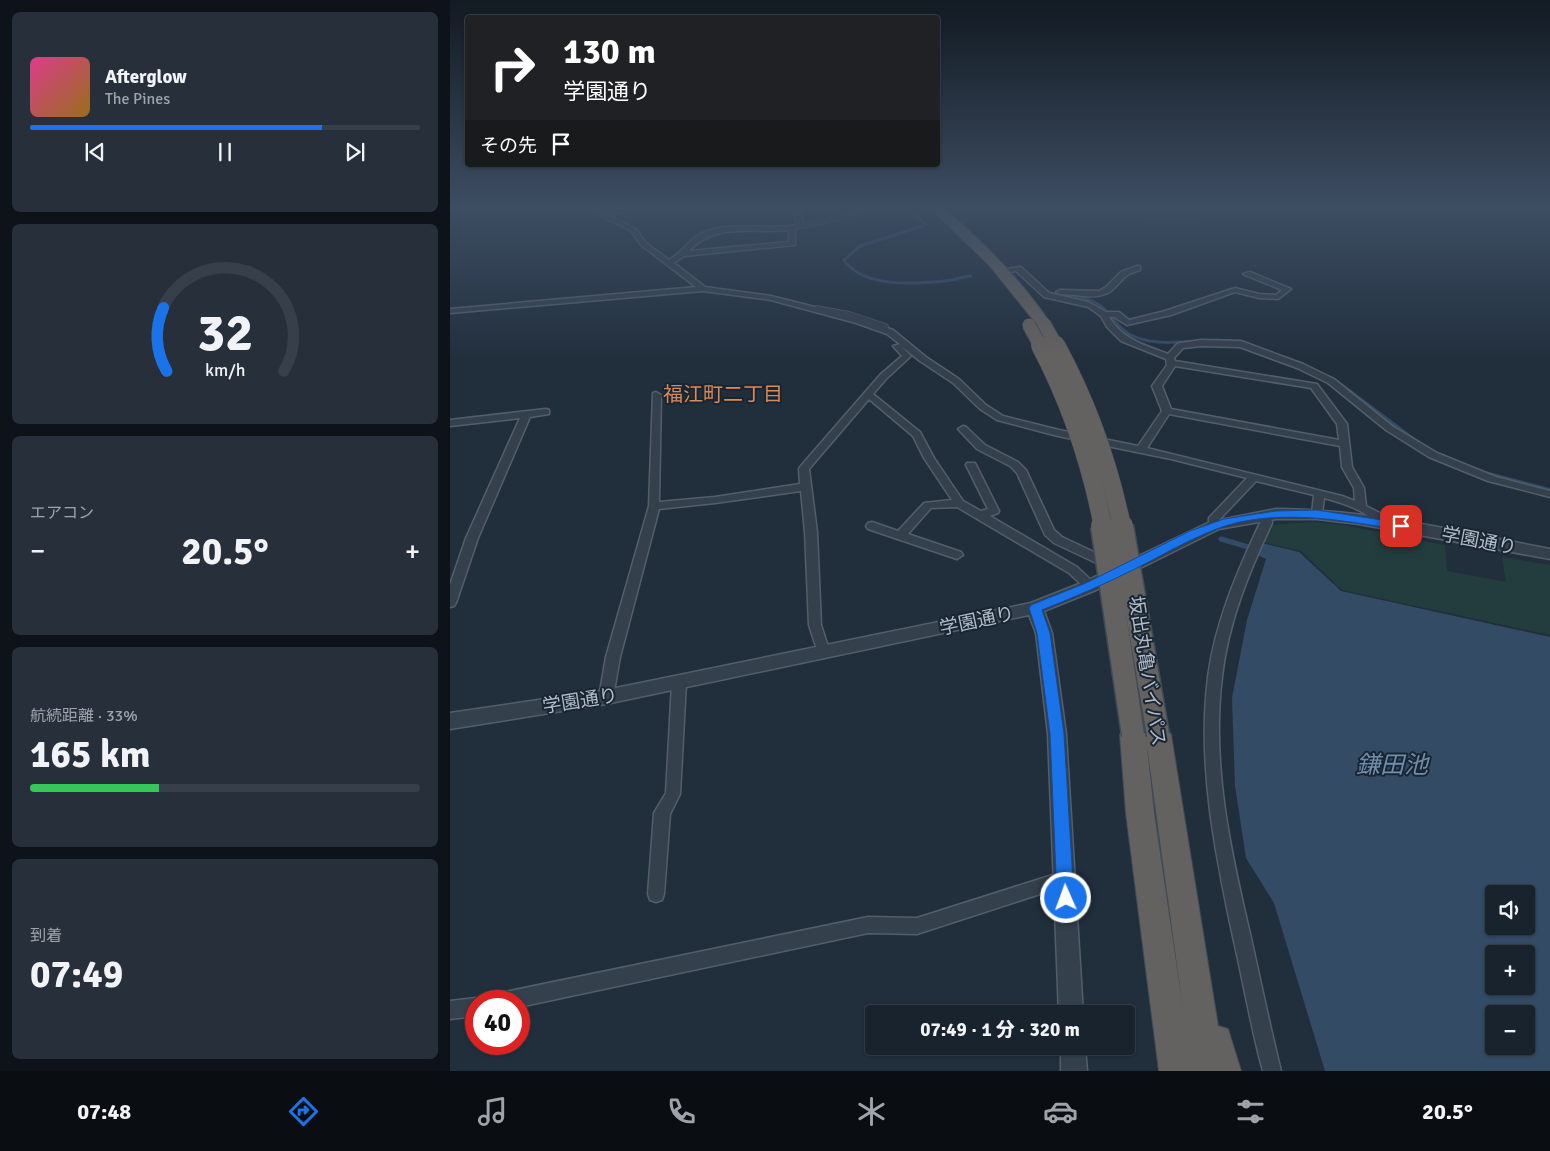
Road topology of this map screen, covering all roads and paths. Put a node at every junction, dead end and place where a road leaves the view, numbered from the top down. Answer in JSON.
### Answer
{"nodes":[{"id":1,"x":662,"y":258,"type":"edge"},
{"id":2,"x":677,"y":258,"type":"edge"},
{"id":3,"x":978,"y":258,"type":"edge"},
{"id":4,"x":992,"y":258,"type":"edge"},
{"id":5,"x":669,"y":263,"type":"junction"},
{"id":6,"x":1137,"y":268,"type":"dead end"},
{"id":7,"x":1004,"y":271,"type":"junction"},
{"id":8,"x":1247,"y":274,"type":"dead end"},
{"id":9,"x":703,"y":289,"type":"junction"},
{"id":10,"x":1041,"y":291,"type":"junction"},
{"id":11,"x":450,"y":311,"type":"edge"},
{"id":12,"x":1108,"y":315,"type":"junction"},
{"id":13,"x":1037,"y":325,"type":"junction"},
{"id":14,"x":888,"y":331,"type":"junction"},
{"id":15,"x":1170,"y":361,"type":"junction"},
{"id":16,"x":656,"y":395,"type":"dead end"},
{"id":17,"x":868,"y":395,"type":"junction"},
{"id":18,"x":1167,"y":411,"type":"junction"},
{"id":19,"x":546,"y":412,"type":"dead end"},
{"id":20,"x":526,"y":415,"type":"junction"},
{"id":21,"x":453,"y":423,"type":"edge"},
{"id":22,"x":963,"y":429,"type":"dead end"},
{"id":23,"x":450,"y":435,"type":"edge"},
{"id":24,"x":1344,"y":444,"type":"junction"},
{"id":25,"x":1141,"y":449,"type":"junction"},
{"id":26,"x":971,"y":465,"type":"dead end"},
{"id":27,"x":1254,"y":477,"type":"junction"},
{"id":28,"x":805,"y":487,"type":"junction"},
{"id":29,"x":1319,"y":494,"type":"junction"},
{"id":30,"x":1550,"y":494,"type":"edge"},
{"id":31,"x":959,"y":504,"type":"junction"},
{"id":32,"x":654,"y":506,"type":"junction"},
{"id":33,"x":1361,"y":506,"type":"junction"},
{"id":34,"x":1317,"y":514,"type":"junction"},
{"id":35,"x":1266,"y":515,"type":"junction"},
{"id":36,"x":979,"y":516,"type":"junction"},
{"id":37,"x":1383,"y":523,"type":"junction"},
{"id":38,"x":1215,"y":525,"type":"junction"},
{"id":39,"x":872,"y":526,"type":"dead end"},
{"id":40,"x":900,"y":536,"type":"junction"},
{"id":41,"x":1550,"y":554,"type":"edge"},
{"id":42,"x":957,"y":555,"type":"dead end"},
{"id":43,"x":1119,"y":571,"type":"junction"},
{"id":44,"x":1090,"y":586,"type":"junction"},
{"id":45,"x":450,"y":603,"type":"edge"},
{"id":46,"x":1035,"y":608,"type":"junction"},
{"id":47,"x":824,"y":653,"type":"junction"},
{"id":48,"x":680,"y":683,"type":"junction"},
{"id":49,"x":606,"y":697,"type":"junction"},
{"id":50,"x":450,"y":721,"type":"edge"},
{"id":51,"x":1145,"y":735,"type":"junction"},
{"id":52,"x":1140,"y":813,"type":"junction"},
{"id":53,"x":1065,"y":879,"type":"junction"},
{"id":54,"x":656,"y":894,"type":"dead end"},
{"id":55,"x":1189,"y":943,"type":"junction"},
{"id":56,"x":530,"y":996,"type":"edge"},
{"id":57,"x":1071,"y":1005,"type":"edge"},
{"id":58,"x":465,"y":1009,"type":"edge"},
{"id":59,"x":450,"y":1010,"type":"edge"},
{"id":60,"x":1073,"y":1055,"type":"edge"},
{"id":61,"x":1074,"y":1071,"type":"edge"},
{"id":62,"x":1167,"y":1071,"type":"edge"},
{"id":63,"x":1176,"y":1071,"type":"edge"},
{"id":64,"x":1209,"y":1071,"type":"edge"},
{"id":65,"x":1224,"y":1071,"type":"edge"},
{"id":66,"x":1272,"y":1071,"type":"edge"}],
"edges":[{"from":1,"to":5,"type":"street"},
{"from":2,"to":5,"type":"street"},
{"from":3,"to":13,"type":"highway","name":"坂出丸亀バイパス"},
{"from":4,"to":7,"type":"highway","name":"坂出丸亀バイパス"},
{"from":5,"to":9,"type":"street"},
{"from":6,"to":10,"type":"street"},
{"from":7,"to":10,"type":"street"},
{"from":7,"to":13,"type":"highway","name":"坂出丸亀バイパス"},
{"from":8,"to":12,"type":"street"},
{"from":9,"to":11,"type":"street"},
{"from":9,"to":14,"type":"street"},
{"from":10,"to":12,"type":"street"},
{"from":12,"to":15,"type":"street"},
{"from":13,"to":51,"type":"highway","name":"坂出丸亀バイパス","bridge":true},
{"from":14,"to":17,"type":"street"},
{"from":14,"to":25,"type":"street"},
{"from":15,"to":18,"type":"street"},
{"from":15,"to":24,"type":"street"},
{"from":15,"to":30,"type":"street"},
{"from":16,"to":32,"type":"street"},
{"from":17,"to":28,"type":"street"},
{"from":17,"to":31,"type":"street"},
{"from":18,"to":24,"type":"street"},
{"from":18,"to":25,"type":"street"},
{"from":19,"to":20,"type":"street"},
{"from":20,"to":21,"type":"street"},
{"from":20,"to":45,"type":"street"},
{"from":21,"to":23,"type":"street"},
{"from":22,"to":43,"type":"street"},
{"from":24,"to":33,"type":"street"},
{"from":25,"to":27,"type":"street"},
{"from":26,"to":36,"type":"street"},
{"from":27,"to":29,"type":"street"},
{"from":27,"to":38,"type":"street"},
{"from":28,"to":32,"type":"street"},
{"from":28,"to":47,"type":"street"},
{"from":29,"to":33,"type":"street"},
{"from":29,"to":34,"type":"street"},
{"from":31,"to":36,"type":"street"},
{"from":31,"to":40,"type":"street"},
{"from":32,"to":49,"type":"street"},
{"from":33,"to":37,"type":"street"},
{"from":34,"to":35,"type":"street","name":"学園通り"},
{"from":34,"to":37,"type":"street","name":"学園通り"},
{"from":35,"to":38,"type":"street","name":"学園通り"},
{"from":35,"to":66,"type":"street"},
{"from":36,"to":44,"type":"street"},
{"from":37,"to":41,"type":"street","name":"学園通り"},
{"from":38,"to":43,"type":"street","name":"学園通り"},
{"from":39,"to":40,"type":"street"},
{"from":40,"to":42,"type":"street"},
{"from":43,"to":44,"type":"street","name":"学園通り"},
{"from":44,"to":46,"type":"street","name":"学園通り"},
{"from":46,"to":47,"type":"street","name":"学園通り"},
{"from":46,"to":53,"type":"street"},
{"from":47,"to":48,"type":"street","name":"学園通り"},
{"from":48,"to":49,"type":"street","name":"学園通り"},
{"from":48,"to":54,"type":"street"},
{"from":49,"to":50,"type":"street","name":"学園通り"},
{"from":51,"to":52,"type":"highway","name":"坂出丸亀バイパス"},
{"from":51,"to":55,"type":"highway","name":"坂出丸亀バイパス"},
{"from":52,"to":62,"type":"highway"},
{"from":52,"to":63,"type":"highway","name":"坂出丸亀バイパス"},
{"from":53,"to":56,"type":"street"},
{"from":53,"to":57,"type":"street"},
{"from":55,"to":64,"type":"highway","name":"坂出丸亀バイパス"},
{"from":55,"to":65,"type":"highway"},
{"from":58,"to":59,"type":"street"},
{"from":60,"to":61,"type":"street"}]}
